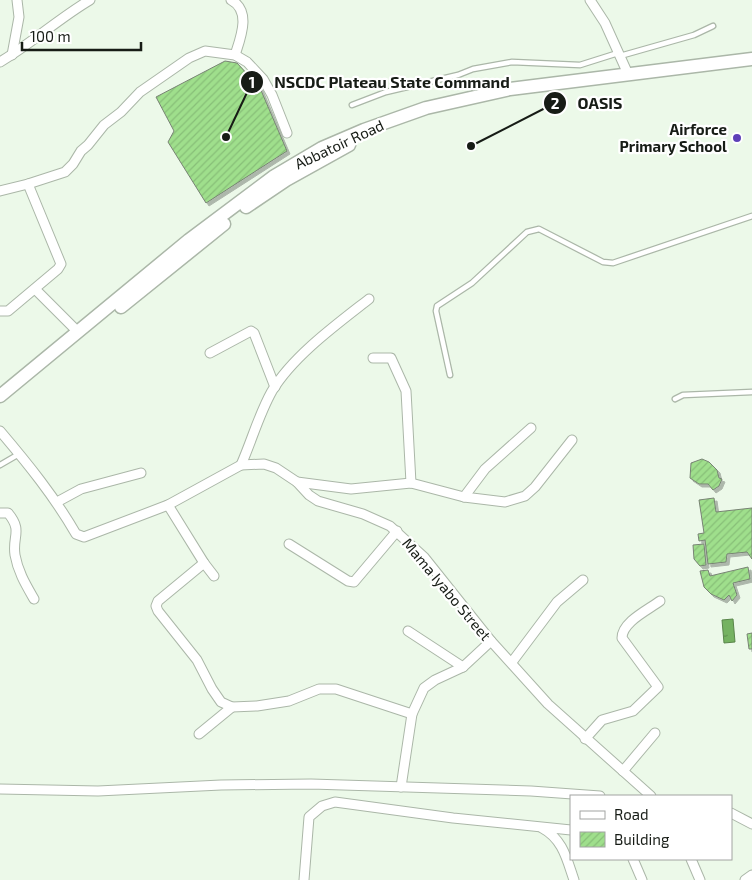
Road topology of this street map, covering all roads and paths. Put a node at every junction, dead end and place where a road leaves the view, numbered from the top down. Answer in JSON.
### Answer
{"nodes":[{"id":1,"x":17,"y":0,"type":"edge"},
{"id":2,"x":90,"y":0,"type":"edge"},
{"id":3,"x":231,"y":0,"type":"edge"},
{"id":4,"x":590,"y":0,"type":"edge"},
{"id":5,"x":713,"y":26,"type":"dead end"},
{"id":6,"x":619,"y":54,"type":"junction"},
{"id":7,"x":12,"y":55,"type":"junction"},
{"id":8,"x":235,"y":56,"type":"junction"},
{"id":9,"x":752,"y":59,"type":"edge"},
{"id":10,"x":0,"y":62,"type":"edge"},
{"id":11,"x":752,"y":67,"type":"edge"},
{"id":12,"x":628,"y":74,"type":"junction"},
{"id":13,"x":352,"y":105,"type":"dead end"},
{"id":14,"x":287,"y":133,"type":"dead end"},
{"id":15,"x":28,"y":184,"type":"junction"},
{"id":16,"x":0,"y":190,"type":"edge"},
{"id":17,"x":752,"y":216,"type":"edge"},
{"id":18,"x":35,"y":288,"type":"junction"},
{"id":19,"x":369,"y":299,"type":"dead end"},
{"id":20,"x":0,"y":311,"type":"edge"},
{"id":21,"x":78,"y":332,"type":"junction"},
{"id":22,"x":210,"y":353,"type":"dead end"},
{"id":23,"x":374,"y":358,"type":"dead end"},
{"id":24,"x":450,"y":375,"type":"dead end"},
{"id":25,"x":275,"y":387,"type":"junction"},
{"id":26,"x":752,"y":392,"type":"edge"},
{"id":27,"x":0,"y":396,"type":"edge"},
{"id":28,"x":674,"y":399,"type":"dead end"},
{"id":29,"x":0,"y":403,"type":"edge"},
{"id":30,"x":531,"y":428,"type":"dead end"},
{"id":31,"x":0,"y":431,"type":"edge"},
{"id":32,"x":572,"y":440,"type":"dead end"},
{"id":33,"x":19,"y":454,"type":"junction"},
{"id":34,"x":0,"y":465,"type":"edge"},
{"id":35,"x":241,"y":465,"type":"junction"},
{"id":36,"x":141,"y":474,"type":"dead end"},
{"id":37,"x":297,"y":482,"type":"junction"},
{"id":38,"x":412,"y":483,"type":"junction"},
{"id":39,"x":464,"y":496,"type":"junction"},
{"id":40,"x":57,"y":502,"type":"junction"},
{"id":41,"x":168,"y":505,"type":"junction"},
{"id":42,"x":0,"y":513,"type":"edge"},
{"id":43,"x":396,"y":531,"type":"junction"},
{"id":44,"x":289,"y":544,"type":"dead end"},
{"id":45,"x":204,"y":563,"type":"junction"},
{"id":46,"x":214,"y":576,"type":"dead end"},
{"id":47,"x":583,"y":580,"type":"dead end"},
{"id":48,"x":34,"y":599,"type":"dead end"},
{"id":49,"x":660,"y":602,"type":"dead end"},
{"id":50,"x":408,"y":632,"type":"dead end"},
{"id":51,"x":491,"y":641,"type":"junction"},
{"id":52,"x":512,"y":662,"type":"junction"},
{"id":53,"x":463,"y":667,"type":"junction"},
{"id":54,"x":232,"y":707,"type":"junction"},
{"id":55,"x":412,"y":714,"type":"junction"},
{"id":56,"x":199,"y":734,"type":"dead end"},
{"id":57,"x":655,"y":734,"type":"dead end"},
{"id":58,"x":585,"y":738,"type":"junction"},
{"id":59,"x":623,"y":771,"type":"junction"},
{"id":60,"x":401,"y":787,"type":"junction"},
{"id":61,"x":0,"y":789,"type":"edge"},
{"id":62,"x":586,"y":795,"type":"edge"},
{"id":63,"x":651,"y":795,"type":"edge"},
{"id":64,"x":732,"y":814,"type":"edge"},
{"id":65,"x":752,"y":824,"type":"edge"},
{"id":66,"x":538,"y":826,"type":"junction"},
{"id":67,"x":570,"y":830,"type":"edge"},
{"id":68,"x":564,"y":852,"type":"junction"},
{"id":69,"x":633,"y":860,"type":"edge"},
{"id":70,"x":691,"y":860,"type":"edge"},
{"id":71,"x":752,"y":875,"type":"edge"},
{"id":72,"x":304,"y":880,"type":"edge"},
{"id":73,"x":574,"y":880,"type":"edge"},
{"id":74,"x":642,"y":880,"type":"edge"},
{"id":75,"x":700,"y":880,"type":"edge"},
{"id":76,"x":745,"y":880,"type":"edge"}],
"edges":[{"from":1,"to":7,"type":"street"},
{"from":2,"to":7,"type":"street"},
{"from":3,"to":8,"type":"street"},
{"from":4,"to":6,"type":"street"},
{"from":5,"to":6,"type":"lane"},
{"from":6,"to":12,"type":"street"},
{"from":6,"to":13,"type":"lane"},
{"from":7,"to":10,"type":"street"},
{"from":8,"to":14,"type":"street"},
{"from":8,"to":15,"type":"street"},
{"from":9,"to":12,"type":"street","name":"Abbatoir Road"},
{"from":11,"to":29,"type":"street","name":"Abbatoir Road"},
{"from":12,"to":21,"type":"street","name":"Abbatoir Road"},
{"from":15,"to":16,"type":"street"},
{"from":15,"to":18,"type":"street"},
{"from":17,"to":24,"type":"lane"},
{"from":18,"to":20,"type":"street"},
{"from":18,"to":21,"type":"street"},
{"from":19,"to":25,"type":"street"},
{"from":21,"to":27,"type":"street","name":"Abbatoir Road"},
{"from":22,"to":25,"type":"street"},
{"from":23,"to":38,"type":"street"},
{"from":25,"to":35,"type":"street"},
{"from":26,"to":28,"type":"lane"},
{"from":30,"to":39,"type":"street"},
{"from":31,"to":33,"type":"street","name":"Mama Iyabo Street"},
{"from":32,"to":39,"type":"street"},
{"from":33,"to":34,"type":"lane"},
{"from":33,"to":40,"type":"street","name":"Mama Iyabo Street"},
{"from":35,"to":37,"type":"street","name":"Mama Iyabo Street"},
{"from":35,"to":41,"type":"street","name":"Mama Iyabo Street"},
{"from":36,"to":40,"type":"street"},
{"from":37,"to":38,"type":"street"},
{"from":37,"to":43,"type":"street","name":"Mama Iyabo Street"},
{"from":38,"to":39,"type":"street"},
{"from":40,"to":41,"type":"street","name":"Mama Iyabo Street"},
{"from":41,"to":45,"type":"street"},
{"from":42,"to":48,"type":"street"},
{"from":43,"to":44,"type":"street"},
{"from":43,"to":51,"type":"street","name":"Mama Iyabo Street"},
{"from":45,"to":46,"type":"street"},
{"from":45,"to":54,"type":"street"},
{"from":47,"to":52,"type":"street"},
{"from":49,"to":58,"type":"street"},
{"from":50,"to":53,"type":"street"},
{"from":51,"to":52,"type":"street","name":"Mama Iyabo Street"},
{"from":51,"to":53,"type":"street"},
{"from":52,"to":58,"type":"street","name":"Mama Iyabo Street"},
{"from":53,"to":55,"type":"street"},
{"from":54,"to":55,"type":"street"},
{"from":54,"to":56,"type":"street"},
{"from":55,"to":60,"type":"street"},
{"from":57,"to":59,"type":"street"},
{"from":58,"to":59,"type":"street","name":"Mama Iyabo Street"},
{"from":59,"to":63,"type":"street","name":"Mama Iyabo Street"},
{"from":60,"to":61,"type":"street"},
{"from":60,"to":62,"type":"street"},
{"from":64,"to":65,"type":"street"},
{"from":66,"to":67,"type":"street"},
{"from":66,"to":68,"type":"street"},
{"from":66,"to":72,"type":"street"},
{"from":67,"to":68,"type":"street"},
{"from":68,"to":73,"type":"street"},
{"from":69,"to":74,"type":"street"},
{"from":70,"to":75,"type":"street"},
{"from":71,"to":76,"type":"street"}]}
